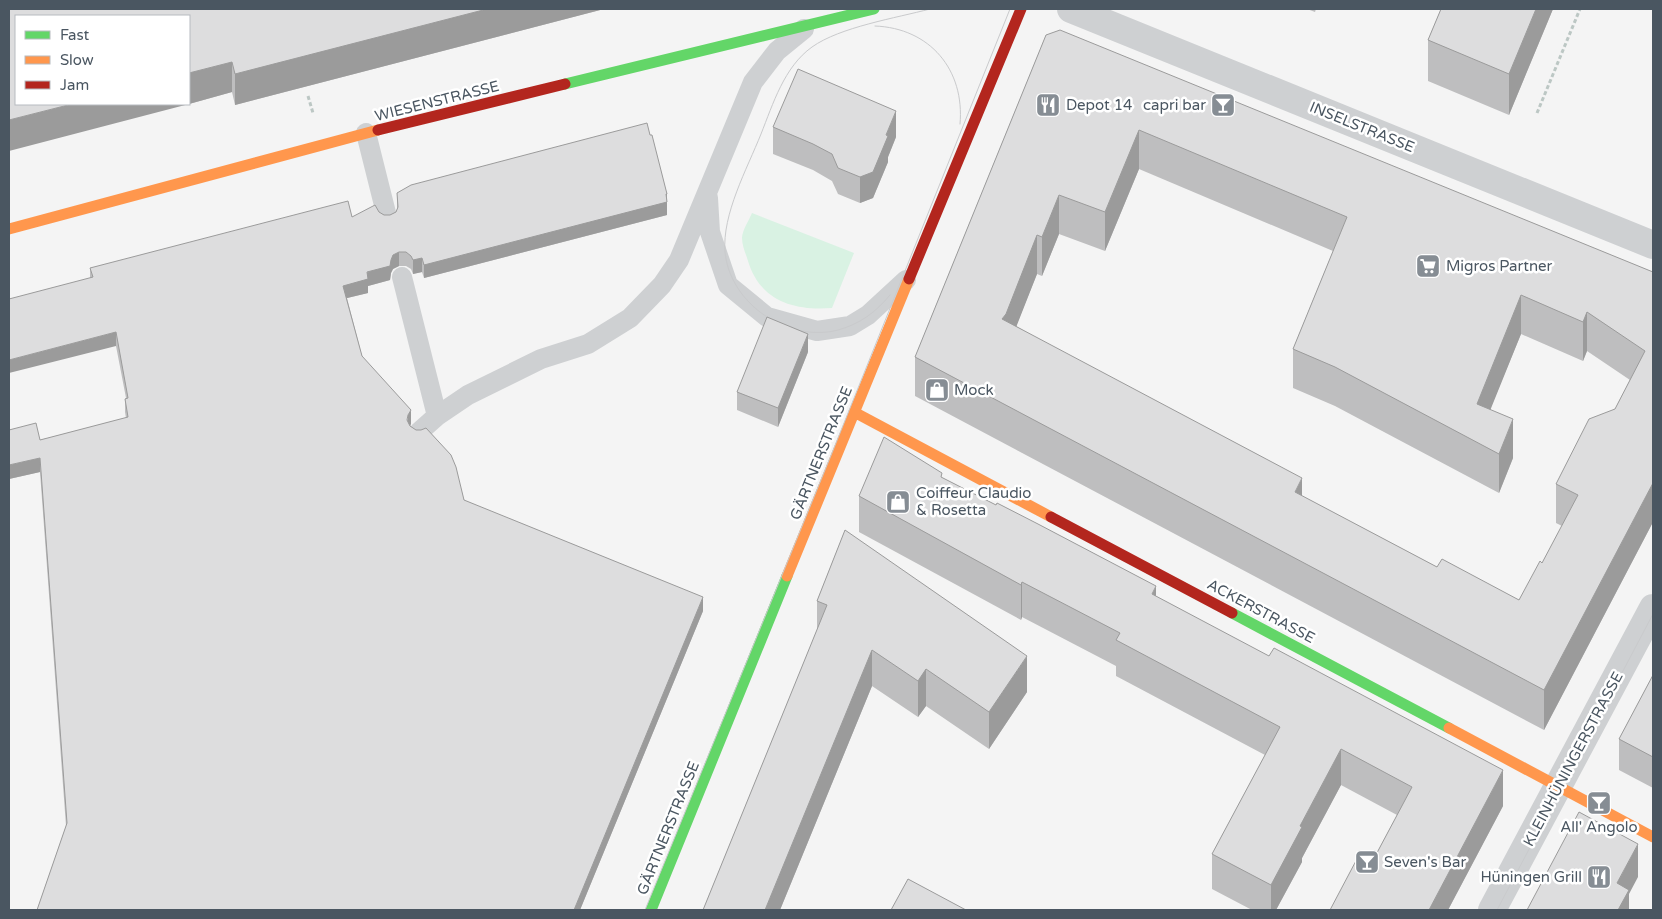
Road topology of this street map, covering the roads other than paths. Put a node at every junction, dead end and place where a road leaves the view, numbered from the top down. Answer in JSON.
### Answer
{"nodes":[{"id":1,"x":874,"y":9,"type":"edge"},
{"id":2,"x":1022,"y":9,"type":"edge"},
{"id":3,"x":1071,"y":9,"type":"edge"},
{"id":4,"x":807,"y":18,"type":"edge"},
{"id":5,"x":366,"y":133,"type":"junction"},
{"id":6,"x":708,"y":191,"type":"junction"},
{"id":7,"x":387,"y":217,"type":"edge"},
{"id":8,"x":9,"y":229,"type":"edge"},
{"id":9,"x":1653,"y":246,"type":"edge"},
{"id":10,"x":910,"y":276,"type":"junction"},
{"id":11,"x":402,"y":277,"type":"dead end"},
{"id":12,"x":854,"y":412,"type":"junction"},
{"id":13,"x":436,"y":416,"type":"junction"},
{"id":14,"x":419,"y":432,"type":"edge"},
{"id":15,"x":1653,"y":608,"type":"edge"},
{"id":16,"x":1558,"y":786,"type":"junction"},
{"id":17,"x":1653,"y":837,"type":"edge"},
{"id":18,"x":651,"y":910,"type":"edge"},
{"id":19,"x":1492,"y":910,"type":"edge"}],
"edges":[{"from":1,"to":4,"type":"street","name":"WIESENSTRASSE"},
{"from":2,"to":10,"type":"street","name":"GÄRTNERSTRASSE"},
{"from":3,"to":9,"type":"street","name":"INSELSTRASSE"},
{"from":4,"to":5,"type":"street","name":"WIESENSTRASSE"},
{"from":4,"to":6,"type":"lane"},
{"from":5,"to":7,"type":"lane"},
{"from":5,"to":8,"type":"street","name":"WIESENSTRASSE"},
{"from":6,"to":10,"type":"lane"},
{"from":6,"to":13,"type":"lane"},
{"from":10,"to":12,"type":"street","name":"GÄRTNERSTRASSE"},
{"from":11,"to":13,"type":"lane"},
{"from":12,"to":16,"type":"street","name":"ACKERSTRASSE"},
{"from":12,"to":18,"type":"street","name":"GÄRTNERSTRASSE"},
{"from":13,"to":14,"type":"lane"},
{"from":15,"to":16,"type":"street","name":"KLEINHÜNINGERSTRASSE"},
{"from":16,"to":17,"type":"street","name":"ACKERSTRASSE"},
{"from":16,"to":19,"type":"street","name":"KLEINHÜNINGERSTRASSE"}]}
